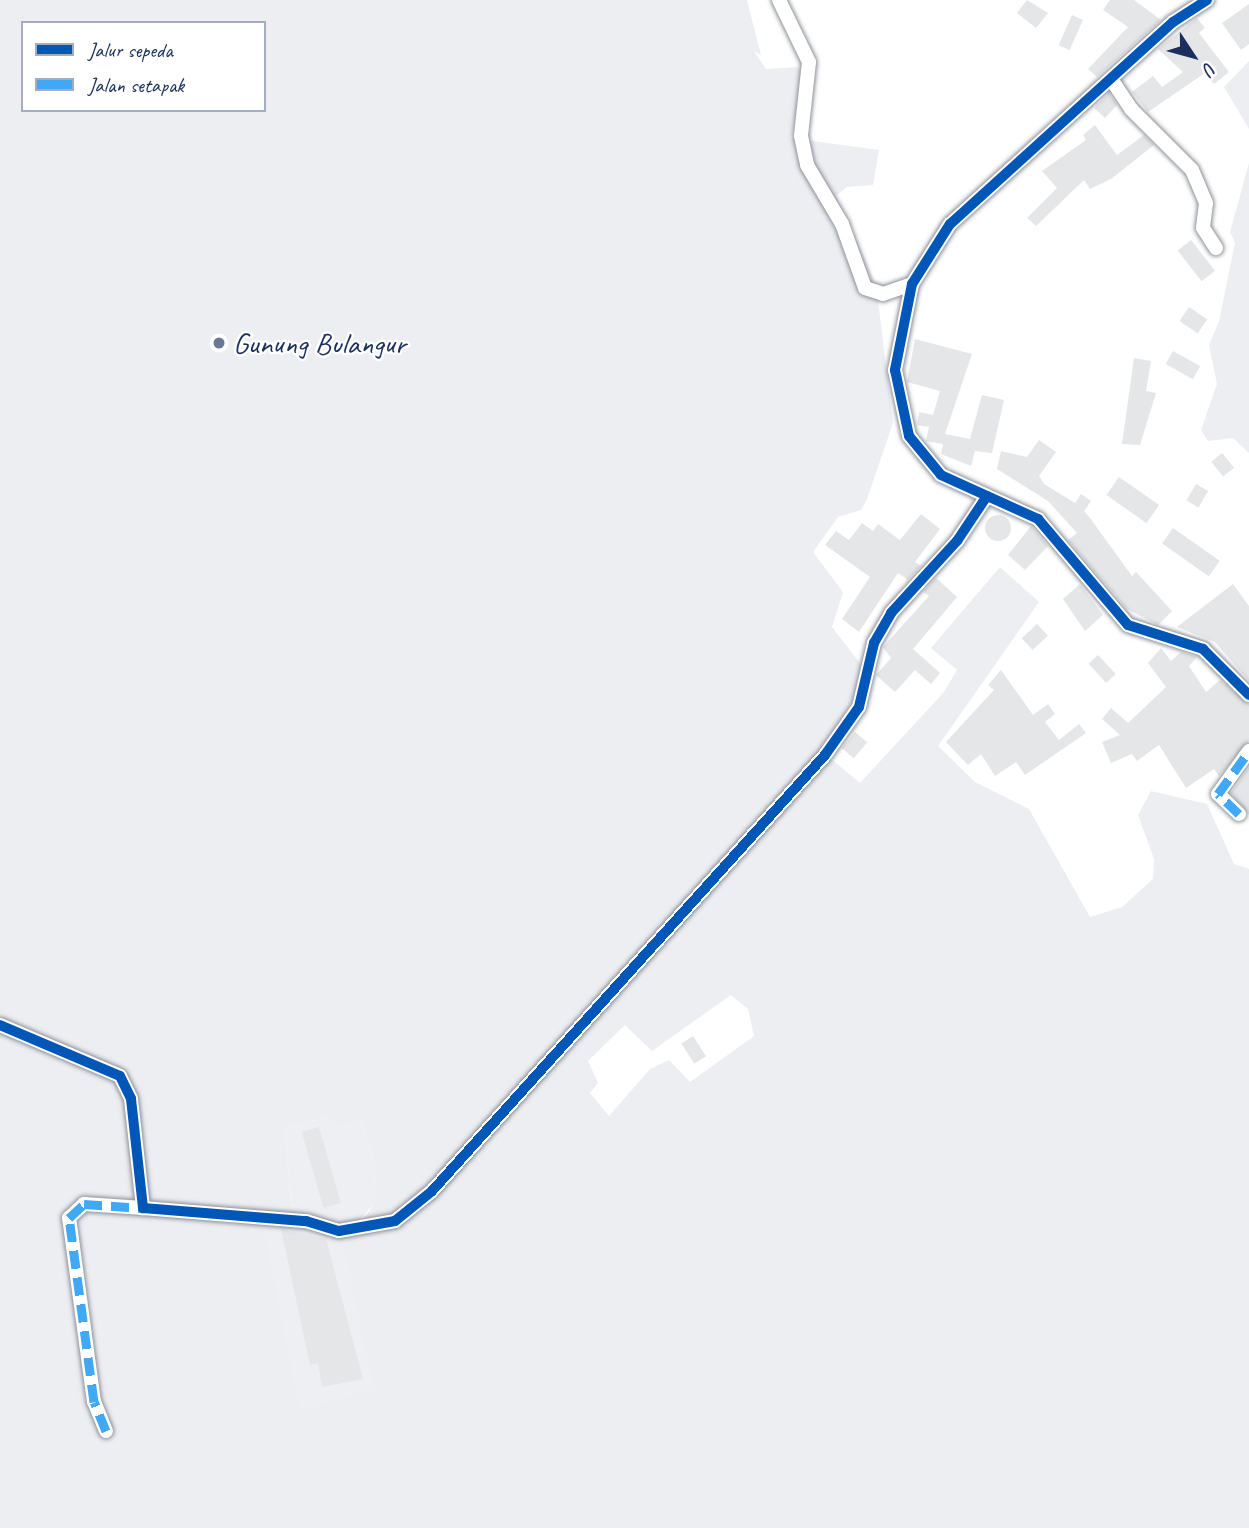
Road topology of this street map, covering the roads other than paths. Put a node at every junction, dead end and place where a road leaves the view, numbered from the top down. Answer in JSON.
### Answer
{"nodes":[{"id":1,"x":779,"y":0,"type":"edge"},
{"id":2,"x":1207,"y":0,"type":"edge"},
{"id":3,"x":1111,"y":79,"type":"junction"},
{"id":4,"x":1216,"y":248,"type":"dead end"},
{"id":5,"x":912,"y":284,"type":"junction"},
{"id":6,"x":986,"y":496,"type":"junction"},
{"id":7,"x":1249,"y":695,"type":"edge"},
{"id":8,"x":1249,"y":751,"type":"edge"},
{"id":9,"x":1240,"y":814,"type":"dead end"},
{"id":10,"x":0,"y":1025,"type":"edge"},
{"id":11,"x":143,"y":1208,"type":"junction"},
{"id":12,"x":106,"y":1430,"type":"dead end"}],
"edges":[{"from":1,"to":5,"type":"street"},
{"from":2,"to":3,"type":"street"},
{"from":3,"to":4,"type":"street"},
{"from":3,"to":5,"type":"street"},
{"from":5,"to":6,"type":"street"},
{"from":6,"to":7,"type":"street"},
{"from":6,"to":11,"type":"street"},
{"from":8,"to":9,"type":"street"},
{"from":10,"to":11,"type":"street"},
{"from":11,"to":12,"type":"street"}]}
